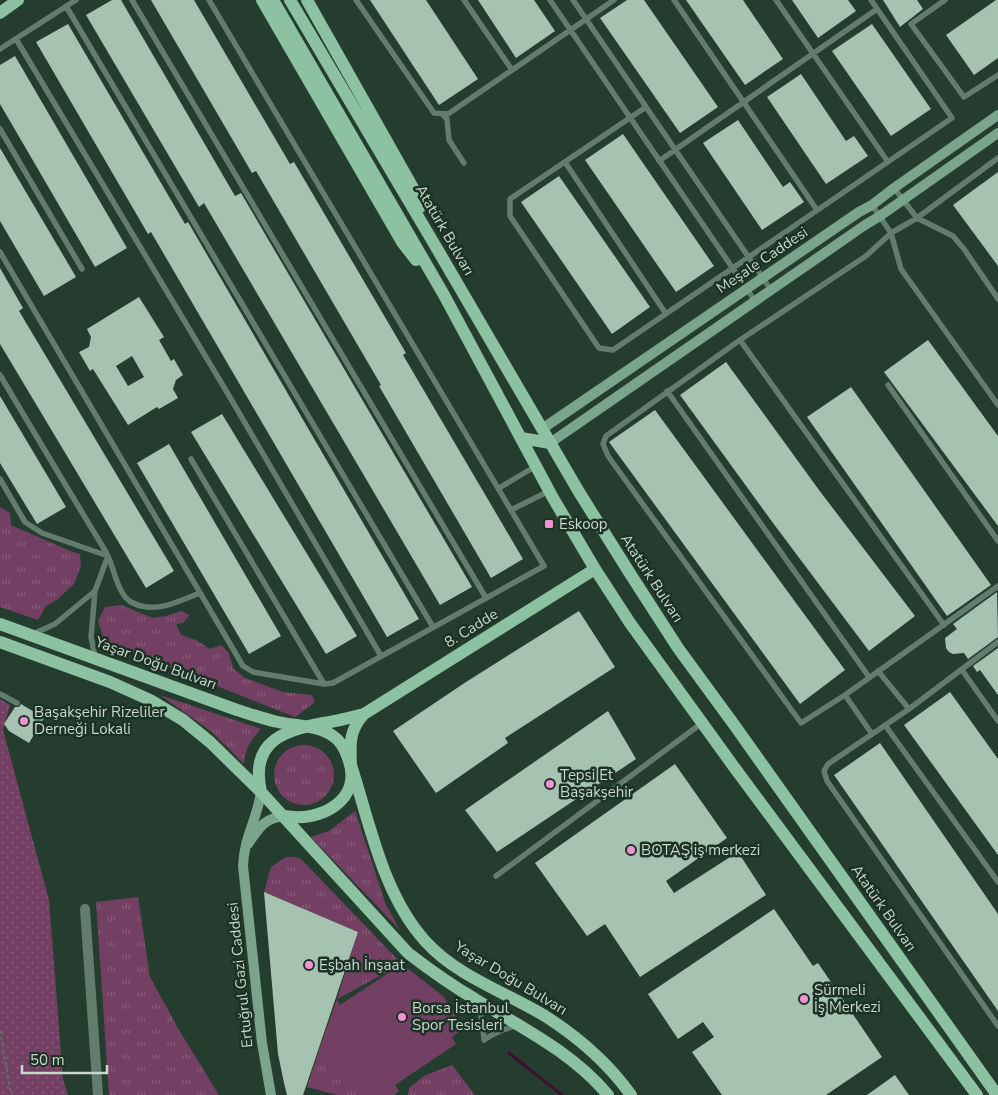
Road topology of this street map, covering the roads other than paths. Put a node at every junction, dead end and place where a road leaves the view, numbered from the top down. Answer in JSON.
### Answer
{"nodes":[{"id":1,"x":18,"y":0,"type":"edge"},
{"id":2,"x":76,"y":0,"type":"edge"},
{"id":3,"x":132,"y":0,"type":"edge"},
{"id":4,"x":208,"y":0,"type":"edge"},
{"id":5,"x":262,"y":0,"type":"edge"},
{"id":6,"x":273,"y":0,"type":"edge"},
{"id":7,"x":290,"y":0,"type":"edge"},
{"id":8,"x":307,"y":0,"type":"edge"},
{"id":9,"x":356,"y":0,"type":"edge"},
{"id":10,"x":464,"y":0,"type":"edge"},
{"id":11,"x":550,"y":0,"type":"edge"},
{"id":12,"x":572,"y":0,"type":"edge"},
{"id":13,"x":614,"y":0,"type":"edge"},
{"id":14,"x":674,"y":0,"type":"edge"},
{"id":15,"x":776,"y":0,"type":"edge"},
{"id":16,"x":871,"y":0,"type":"edge"},
{"id":17,"x":945,"y":0,"type":"edge"},
{"id":18,"x":66,"y":6,"type":"junction"},
{"id":19,"x":877,"y":9,"type":"junction"},
{"id":20,"x":0,"y":13,"type":"edge"},
{"id":21,"x":586,"y":19,"type":"junction"},
{"id":22,"x":571,"y":30,"type":"junction"},
{"id":23,"x":16,"y":38,"type":"junction"},
{"id":24,"x":0,"y":49,"type":"edge"},
{"id":25,"x":813,"y":53,"type":"junction"},
{"id":26,"x":512,"y":70,"type":"junction"},
{"id":27,"x":998,"y":75,"type":"edge"},
{"id":28,"x":744,"y":102,"type":"junction"},
{"id":29,"x":646,"y":108,"type":"junction"},
{"id":30,"x":442,"y":114,"type":"junction"},
{"id":31,"x":998,"y":115,"type":"edge"},
{"id":32,"x":631,"y":118,"type":"junction"},
{"id":33,"x":0,"y":129,"type":"edge"},
{"id":34,"x":998,"y":133,"type":"edge"},
{"id":35,"x":675,"y":150,"type":"junction"},
{"id":36,"x":998,"y":158,"type":"edge"},
{"id":37,"x":659,"y":161,"type":"junction"},
{"id":38,"x":565,"y":162,"type":"junction"},
{"id":39,"x":888,"y":162,"type":"junction"},
{"id":40,"x":464,"y":163,"type":"dead end"},
{"id":41,"x":894,"y":188,"type":"junction"},
{"id":42,"x":903,"y":199,"type":"junction"},
{"id":43,"x":872,"y":205,"type":"junction"},
{"id":44,"x":817,"y":210,"type":"junction"},
{"id":45,"x":880,"y":216,"type":"junction"},
{"id":46,"x":917,"y":218,"type":"junction"},
{"id":47,"x":891,"y":233,"type":"junction"},
{"id":48,"x":436,"y":247,"type":"junction"},
{"id":49,"x":0,"y":252,"type":"edge"},
{"id":50,"x":749,"y":257,"type":"junction"},
{"id":51,"x":733,"y":268,"type":"junction"},
{"id":52,"x":82,"y":269,"type":"dead end"},
{"id":53,"x":763,"y":278,"type":"junction"},
{"id":54,"x":747,"y":289,"type":"junction"},
{"id":55,"x":771,"y":290,"type":"junction"},
{"id":56,"x":444,"y":294,"type":"junction"},
{"id":57,"x":998,"y":299,"type":"edge"},
{"id":58,"x":755,"y":301,"type":"junction"},
{"id":59,"x":666,"y":314,"type":"junction"},
{"id":60,"x":740,"y":340,"type":"junction"},
{"id":61,"x":0,"y":375,"type":"edge"},
{"id":62,"x":888,"y":385,"type":"dead end"},
{"id":63,"x":667,"y":391,"type":"junction"},
{"id":64,"x":998,"y":405,"type":"edge"},
{"id":65,"x":542,"y":429,"type":"junction"},
{"id":66,"x":521,"y":438,"type":"junction"},
{"id":67,"x":550,"y":443,"type":"junction"},
{"id":68,"x":191,"y":459,"type":"dead end"},
{"id":69,"x":536,"y":466,"type":"junction"},
{"id":70,"x":0,"y":479,"type":"edge"},
{"id":71,"x":498,"y":488,"type":"junction"},
{"id":72,"x":549,"y":491,"type":"junction"},
{"id":73,"x":511,"y":510,"type":"junction"},
{"id":74,"x":998,"y":541,"type":"edge"},
{"id":75,"x":108,"y":556,"type":"junction"},
{"id":76,"x":595,"y":569,"type":"junction"},
{"id":77,"x":998,"y":586,"type":"edge"},
{"id":78,"x":95,"y":591,"type":"junction"},
{"id":79,"x":200,"y":593,"type":"junction"},
{"id":80,"x":486,"y":598,"type":"junction"},
{"id":81,"x":0,"y":624,"type":"edge"},
{"id":82,"x":944,"y":625,"type":"junction"},
{"id":83,"x":433,"y":627,"type":"junction"},
{"id":84,"x":31,"y":635,"type":"junction"},
{"id":85,"x":0,"y":642,"type":"edge"},
{"id":86,"x":998,"y":642,"type":"edge"},
{"id":87,"x":381,"y":656,"type":"junction"},
{"id":88,"x":95,"y":658,"type":"junction"},
{"id":89,"x":962,"y":670,"type":"junction"},
{"id":90,"x":878,"y":671,"type":"junction"},
{"id":91,"x":869,"y":677,"type":"junction"},
{"id":92,"x":324,"y":684,"type":"junction"},
{"id":93,"x":0,"y":694,"type":"edge"},
{"id":94,"x":845,"y":695,"type":"junction"},
{"id":95,"x":17,"y":703,"type":"dead end"},
{"id":96,"x":909,"y":709,"type":"junction"},
{"id":97,"x":364,"y":714,"type":"junction"},
{"id":98,"x":998,"y":721,"type":"edge"},
{"id":99,"x":702,"y":723,"type":"junction"},
{"id":100,"x":885,"y":725,"type":"junction"},
{"id":101,"x":302,"y":726,"type":"junction"},
{"id":102,"x":872,"y":734,"type":"junction"},
{"id":103,"x":351,"y":765,"type":"junction"},
{"id":104,"x":262,"y":792,"type":"junction"},
{"id":105,"x":284,"y":816,"type":"junction"},
{"id":106,"x":244,"y":851,"type":"junction"},
{"id":107,"x":496,"y":876,"type":"dead end"},
{"id":108,"x":998,"y":882,"type":"edge"},
{"id":109,"x":85,"y":909,"type":"dead end"},
{"id":110,"x":476,"y":1000,"type":"junction"},
{"id":111,"x":520,"y":1025,"type":"junction"},
{"id":112,"x":998,"y":1026,"type":"edge"},
{"id":113,"x":98,"y":1095,"type":"edge"},
{"id":114,"x":271,"y":1095,"type":"edge"},
{"id":115,"x":608,"y":1095,"type":"edge"},
{"id":116,"x":631,"y":1095,"type":"edge"},
{"id":117,"x":977,"y":1095,"type":"edge"},
{"id":118,"x":997,"y":1095,"type":"edge"}],
"edges":[{"from":1,"to":20,"type":"main road"},
{"from":2,"to":18,"type":"lane"},
{"from":3,"to":80,"type":"lane"},
{"from":4,"to":71,"type":"lane"},
{"from":5,"to":56,"type":"main road"},
{"from":6,"to":56,"type":"main road"},
{"from":7,"to":48,"type":"main road","name":"Atatürk Bulvarı"},
{"from":8,"to":48,"type":"main road"},
{"from":9,"to":30,"type":"lane"},
{"from":10,"to":26,"type":"lane"},
{"from":11,"to":22,"type":"lane"},
{"from":12,"to":21,"type":"lane"},
{"from":13,"to":21,"type":"lane"},
{"from":14,"to":28,"type":"lane"},
{"from":15,"to":25,"type":"lane"},
{"from":16,"to":19,"type":"lane"},
{"from":17,"to":27,"type":"lane"},
{"from":18,"to":23,"type":"lane"},
{"from":18,"to":83,"type":"lane"},
{"from":19,"to":25,"type":"lane"},
{"from":19,"to":39,"type":"lane"},
{"from":21,"to":22,"type":"lane"},
{"from":21,"to":29,"type":"lane"},
{"from":22,"to":26,"type":"lane"},
{"from":22,"to":32,"type":"lane"},
{"from":23,"to":24,"type":"lane"},
{"from":23,"to":87,"type":"lane"},
{"from":25,"to":28,"type":"lane"},
{"from":25,"to":39,"type":"lane"},
{"from":26,"to":30,"type":"lane"},
{"from":28,"to":35,"type":"lane"},
{"from":28,"to":44,"type":"lane"},
{"from":29,"to":32,"type":"lane"},
{"from":29,"to":35,"type":"lane"},
{"from":30,"to":40,"type":"lane"},
{"from":31,"to":41,"type":"street","name":"Meşale Caddesi"},
{"from":32,"to":37,"type":"lane"},
{"from":32,"to":38,"type":"lane"},
{"from":33,"to":52,"type":"lane"},
{"from":34,"to":42,"type":"street","name":"Meşale Caddesi"},
{"from":35,"to":37,"type":"lane"},
{"from":35,"to":50,"type":"lane"},
{"from":36,"to":46,"type":"lane"},
{"from":37,"to":51,"type":"lane"},
{"from":38,"to":59,"type":"lane"},
{"from":38,"to":59,"type":"lane"},
{"from":39,"to":44,"type":"lane"},
{"from":41,"to":42,"type":"lane"},
{"from":41,"to":43,"type":"street","name":"Meşale Caddesi"},
{"from":42,"to":45,"type":"street","name":"Meşale Caddesi"},
{"from":42,"to":46,"type":"lane"},
{"from":43,"to":45,"type":"lane"},
{"from":43,"to":53,"type":"street","name":"Meşale Caddesi"},
{"from":44,"to":50,"type":"lane"},
{"from":45,"to":47,"type":"lane"},
{"from":45,"to":55,"type":"street","name":"Meşale Caddesi"},
{"from":46,"to":47,"type":"lane"},
{"from":46,"to":57,"type":"lane"},
{"from":47,"to":60,"type":"lane"},
{"from":47,"to":64,"type":"lane"},
{"from":48,"to":65,"type":"main road","name":"Atatürk Bulvarı"},
{"from":49,"to":79,"type":"lane"},
{"from":50,"to":51,"type":"lane"},
{"from":50,"to":53,"type":"lane"},
{"from":51,"to":54,"type":"lane"},
{"from":51,"to":59,"type":"lane"},
{"from":53,"to":54,"type":"street","name":"Meşale Caddesi"},
{"from":53,"to":55,"type":"lane"},
{"from":54,"to":58,"type":"lane"},
{"from":54,"to":65,"type":"street","name":"Meşale Caddesi"},
{"from":55,"to":58,"type":"street","name":"Meşale Caddesi"},
{"from":56,"to":66,"type":"main road"},
{"from":58,"to":67,"type":"street","name":"Meşale Caddesi"},
{"from":60,"to":63,"type":"lane"},
{"from":60,"to":82,"type":"lane"},
{"from":61,"to":75,"type":"lane"},
{"from":62,"to":74,"type":"lane"},
{"from":63,"to":91,"type":"lane"},
{"from":63,"to":94,"type":"lane"},
{"from":65,"to":67,"type":"main road","name":"Atatürk Bulvarı"},
{"from":66,"to":67,"type":"main road"},
{"from":66,"to":69,"type":"main road"},
{"from":67,"to":118,"type":"main road","name":"Atatürk Bulvarı"},
{"from":68,"to":92,"type":"lane"},
{"from":69,"to":71,"type":"lane"},
{"from":69,"to":72,"type":"main road"},
{"from":70,"to":75,"type":"lane"},
{"from":71,"to":73,"type":"lane"},
{"from":72,"to":73,"type":"lane"},
{"from":72,"to":76,"type":"main road"},
{"from":73,"to":80,"type":"lane"},
{"from":75,"to":78,"type":"lane"},
{"from":75,"to":79,"type":"lane"},
{"from":76,"to":97,"type":"main road","name":"8. Cadde"},
{"from":76,"to":99,"type":"main road"},
{"from":77,"to":82,"type":"lane"},
{"from":78,"to":84,"type":"lane"},
{"from":78,"to":88,"type":"lane"},
{"from":79,"to":92,"type":"lane"},
{"from":80,"to":83,"type":"lane"},
{"from":81,"to":84,"type":"main road","name":"Yaşar Doğu Bulvarı"},
{"from":82,"to":90,"type":"lane"},
{"from":83,"to":87,"type":"lane"},
{"from":84,"to":88,"type":"main road","name":"Yaşar Doğu Bulvarı"},
{"from":85,"to":104,"type":"main road"},
{"from":86,"to":89,"type":"lane"},
{"from":87,"to":92,"type":"lane"},
{"from":88,"to":101,"type":"main road","name":"Yaşar Doğu Bulvarı"},
{"from":89,"to":96,"type":"lane"},
{"from":89,"to":98,"type":"lane"},
{"from":90,"to":91,"type":"lane"},
{"from":90,"to":96,"type":"lane"},
{"from":91,"to":94,"type":"lane"},
{"from":93,"to":95,"type":"lane"},
{"from":94,"to":102,"type":"lane"},
{"from":96,"to":100,"type":"lane"},
{"from":97,"to":101,"type":"main road"},
{"from":97,"to":103,"type":"main road","name":"Yaşar Doğu Bulvarı"},
{"from":99,"to":107,"type":"lane"},
{"from":99,"to":117,"type":"main road"},
{"from":100,"to":102,"type":"lane"},
{"from":100,"to":108,"type":"lane"},
{"from":101,"to":103,"type":"main road","name":"Yaşar Doğu Bulvarı"},
{"from":101,"to":104,"type":"main road"},
{"from":102,"to":112,"type":"lane"},
{"from":103,"to":105,"type":"main road","name":"Yaşar Doğu Bulvarı"},
{"from":103,"to":116,"type":"main road","name":"Yaşar Doğu Bulvarı"},
{"from":104,"to":105,"type":"main road"},
{"from":104,"to":106,"type":"street","name":"Ertuğrul Gazi Caddesi"},
{"from":105,"to":106,"type":"street"},
{"from":105,"to":110,"type":"main road"},
{"from":106,"to":114,"type":"street","name":"Ertuğrul Gazi Caddesi"},
{"from":109,"to":113,"type":"street"},
{"from":110,"to":111,"type":"main road"},
{"from":110,"to":111,"type":"lane"},
{"from":111,"to":115,"type":"main road"}]}
